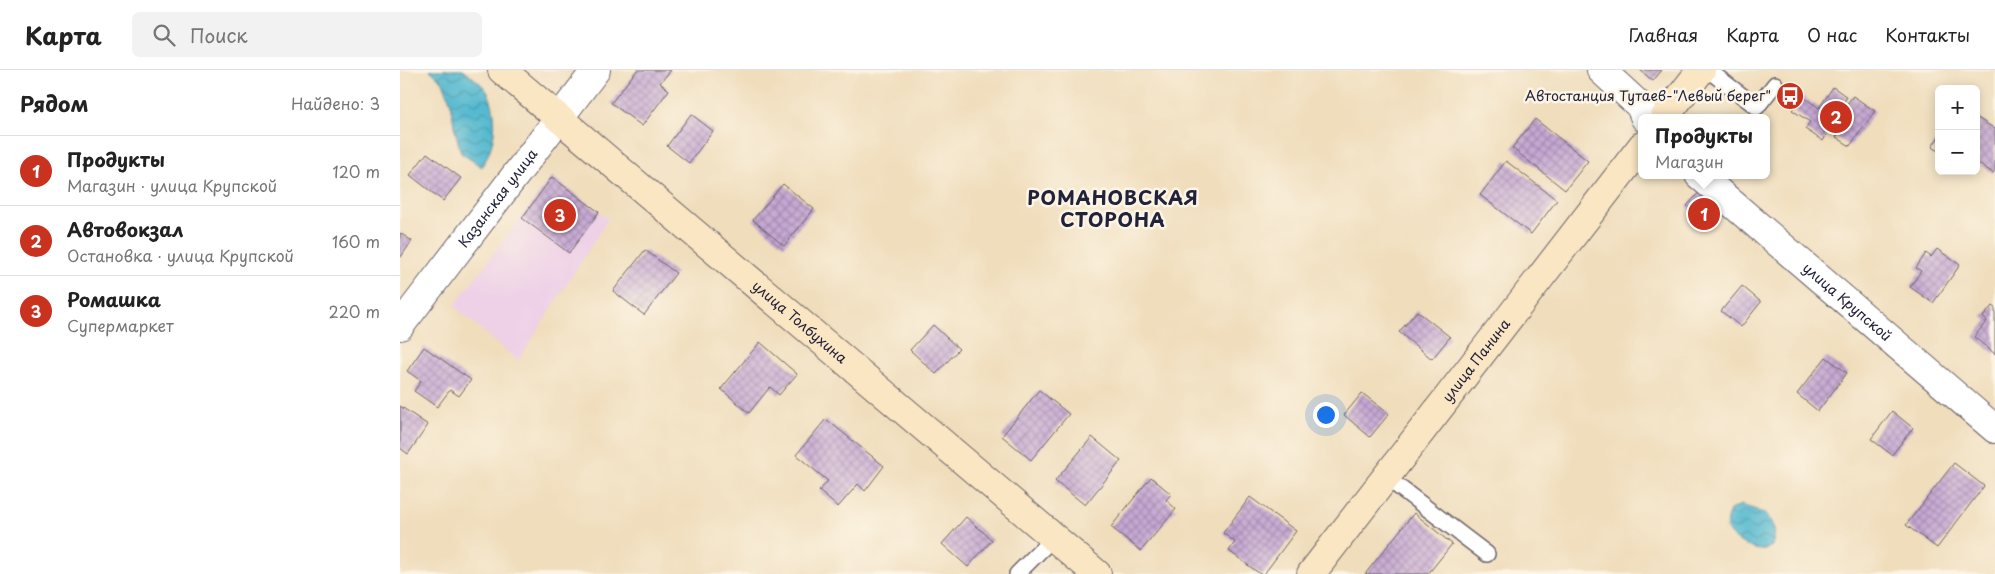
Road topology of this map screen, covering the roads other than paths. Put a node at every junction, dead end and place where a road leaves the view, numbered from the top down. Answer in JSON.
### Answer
{"nodes":[{"id":1,"x":502,"y":70,"type":"edge"},
{"id":2,"x":596,"y":70,"type":"edge"},
{"id":3,"x":1601,"y":70,"type":"edge"},
{"id":4,"x":1701,"y":70,"type":"edge"},
{"id":5,"x":1708,"y":70,"type":"edge"},
{"id":6,"x":1774,"y":84,"type":"dead end"},
{"id":7,"x":1643,"y":114,"type":"edge"},
{"id":8,"x":1667,"y":114,"type":"edge"},
{"id":9,"x":559,"y":118,"type":"junction"},
{"id":10,"x":1638,"y":151,"type":"edge"},
{"id":11,"x":1704,"y":179,"type":"edge"},
{"id":12,"x":400,"y":326,"type":"edge"},
{"id":13,"x":1995,"y":429,"type":"edge"},
{"id":14,"x":1387,"y":478,"type":"junction"},
{"id":15,"x":1053,"y":538,"type":"junction"},
{"id":16,"x":1487,"y":554,"type":"dead end"},
{"id":17,"x":1017,"y":574,"type":"edge"},
{"id":18,"x":1098,"y":574,"type":"edge"},
{"id":19,"x":1311,"y":574,"type":"edge"}],
"edges":[{"from":1,"to":9,"type":"main road","name":"улица Толбухина"},
{"from":2,"to":9,"type":"street","name":"Казанская улица"},
{"from":3,"to":7,"type":"street"},
{"from":4,"to":8,"type":"main road"},
{"from":5,"to":6,"type":"lane"},
{"from":9,"to":12,"type":"street","name":"Казанская улица"},
{"from":9,"to":15,"type":"main road","name":"улица Толбухина"},
{"from":10,"to":14,"type":"main road","name":"улица Панина"},
{"from":11,"to":13,"type":"street","name":"улица Крупской"},
{"from":14,"to":16,"type":"lane"},
{"from":14,"to":19,"type":"main road","name":"улица Панина"},
{"from":15,"to":17,"type":"lane"},
{"from":15,"to":18,"type":"main road","name":"улица Толбухина"}]}
